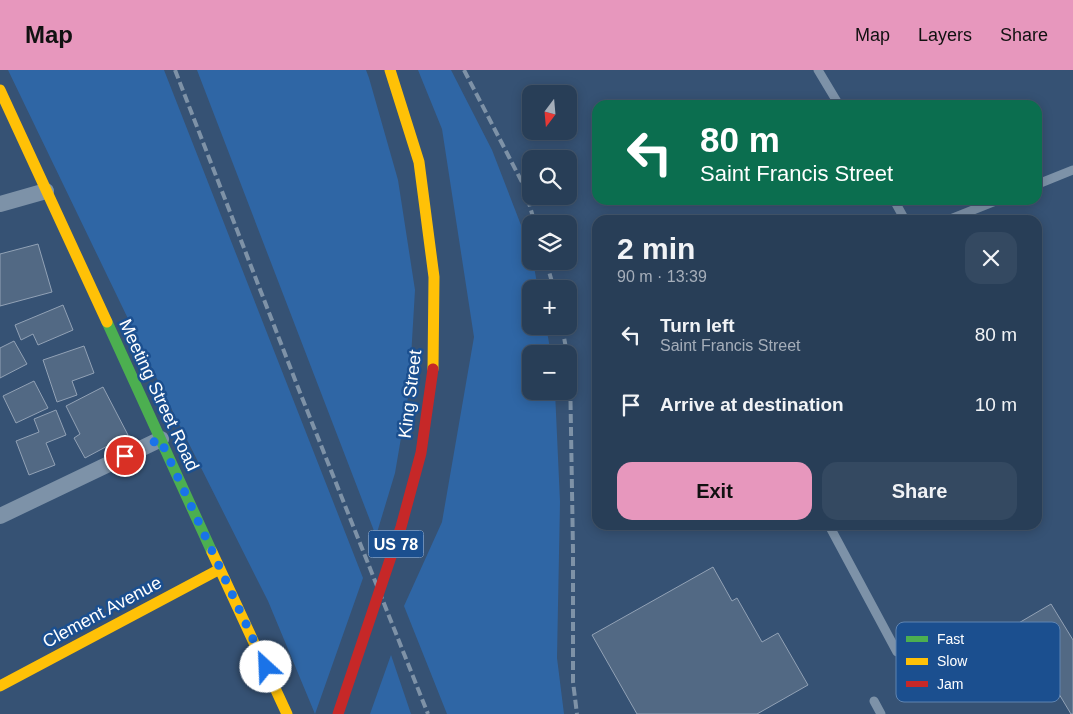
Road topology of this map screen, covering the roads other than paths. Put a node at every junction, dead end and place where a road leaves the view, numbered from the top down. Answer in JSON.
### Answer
{"nodes":[{"id":1,"x":390,"y":70,"type":"edge"},
{"id":2,"x":818,"y":70,"type":"edge"},
{"id":3,"x":0,"y":90,"type":"edge"},
{"id":4,"x":836,"y":100,"type":"edge"},
{"id":5,"x":1073,"y":170,"type":"edge"},
{"id":6,"x":1042,"y":182,"type":"edge"},
{"id":7,"x":46,"y":191,"type":"junction"},
{"id":8,"x":0,"y":204,"type":"edge"},
{"id":9,"x":986,"y":205,"type":"edge"},
{"id":10,"x":960,"y":215,"type":"edge"},
{"id":11,"x":160,"y":439,"type":"junction"},
{"id":12,"x":0,"y":516,"type":"edge"},
{"id":13,"x":832,"y":530,"type":"edge"},
{"id":14,"x":220,"y":569,"type":"junction"},
{"id":15,"x":896,"y":650,"type":"edge"},
{"id":16,"x":0,"y":686,"type":"edge"},
{"id":17,"x":874,"y":701,"type":"dead end"},
{"id":18,"x":287,"y":714,"type":"edge"},
{"id":19,"x":338,"y":714,"type":"edge"},
{"id":20,"x":881,"y":714,"type":"edge"}],
"edges":[{"from":1,"to":19,"type":"street","name":"King Street","number":"US 78","bridge":true},
{"from":2,"to":4,"type":"lane"},
{"from":3,"to":7,"type":"street","name":"Meeting Street Road"},
{"from":5,"to":6,"type":"lane"},
{"from":7,"to":8,"type":"street"},
{"from":7,"to":11,"type":"street","name":"Meeting Street Road"},
{"from":9,"to":10,"type":"lane"},
{"from":11,"to":12,"type":"street"},
{"from":11,"to":14,"type":"street","name":"Meeting Street Road"},
{"from":13,"to":15,"type":"lane"},
{"from":14,"to":16,"type":"street","name":"Clement Avenue"},
{"from":14,"to":18,"type":"street","name":"Meeting Street Road"},
{"from":17,"to":20,"type":"lane"}]}
